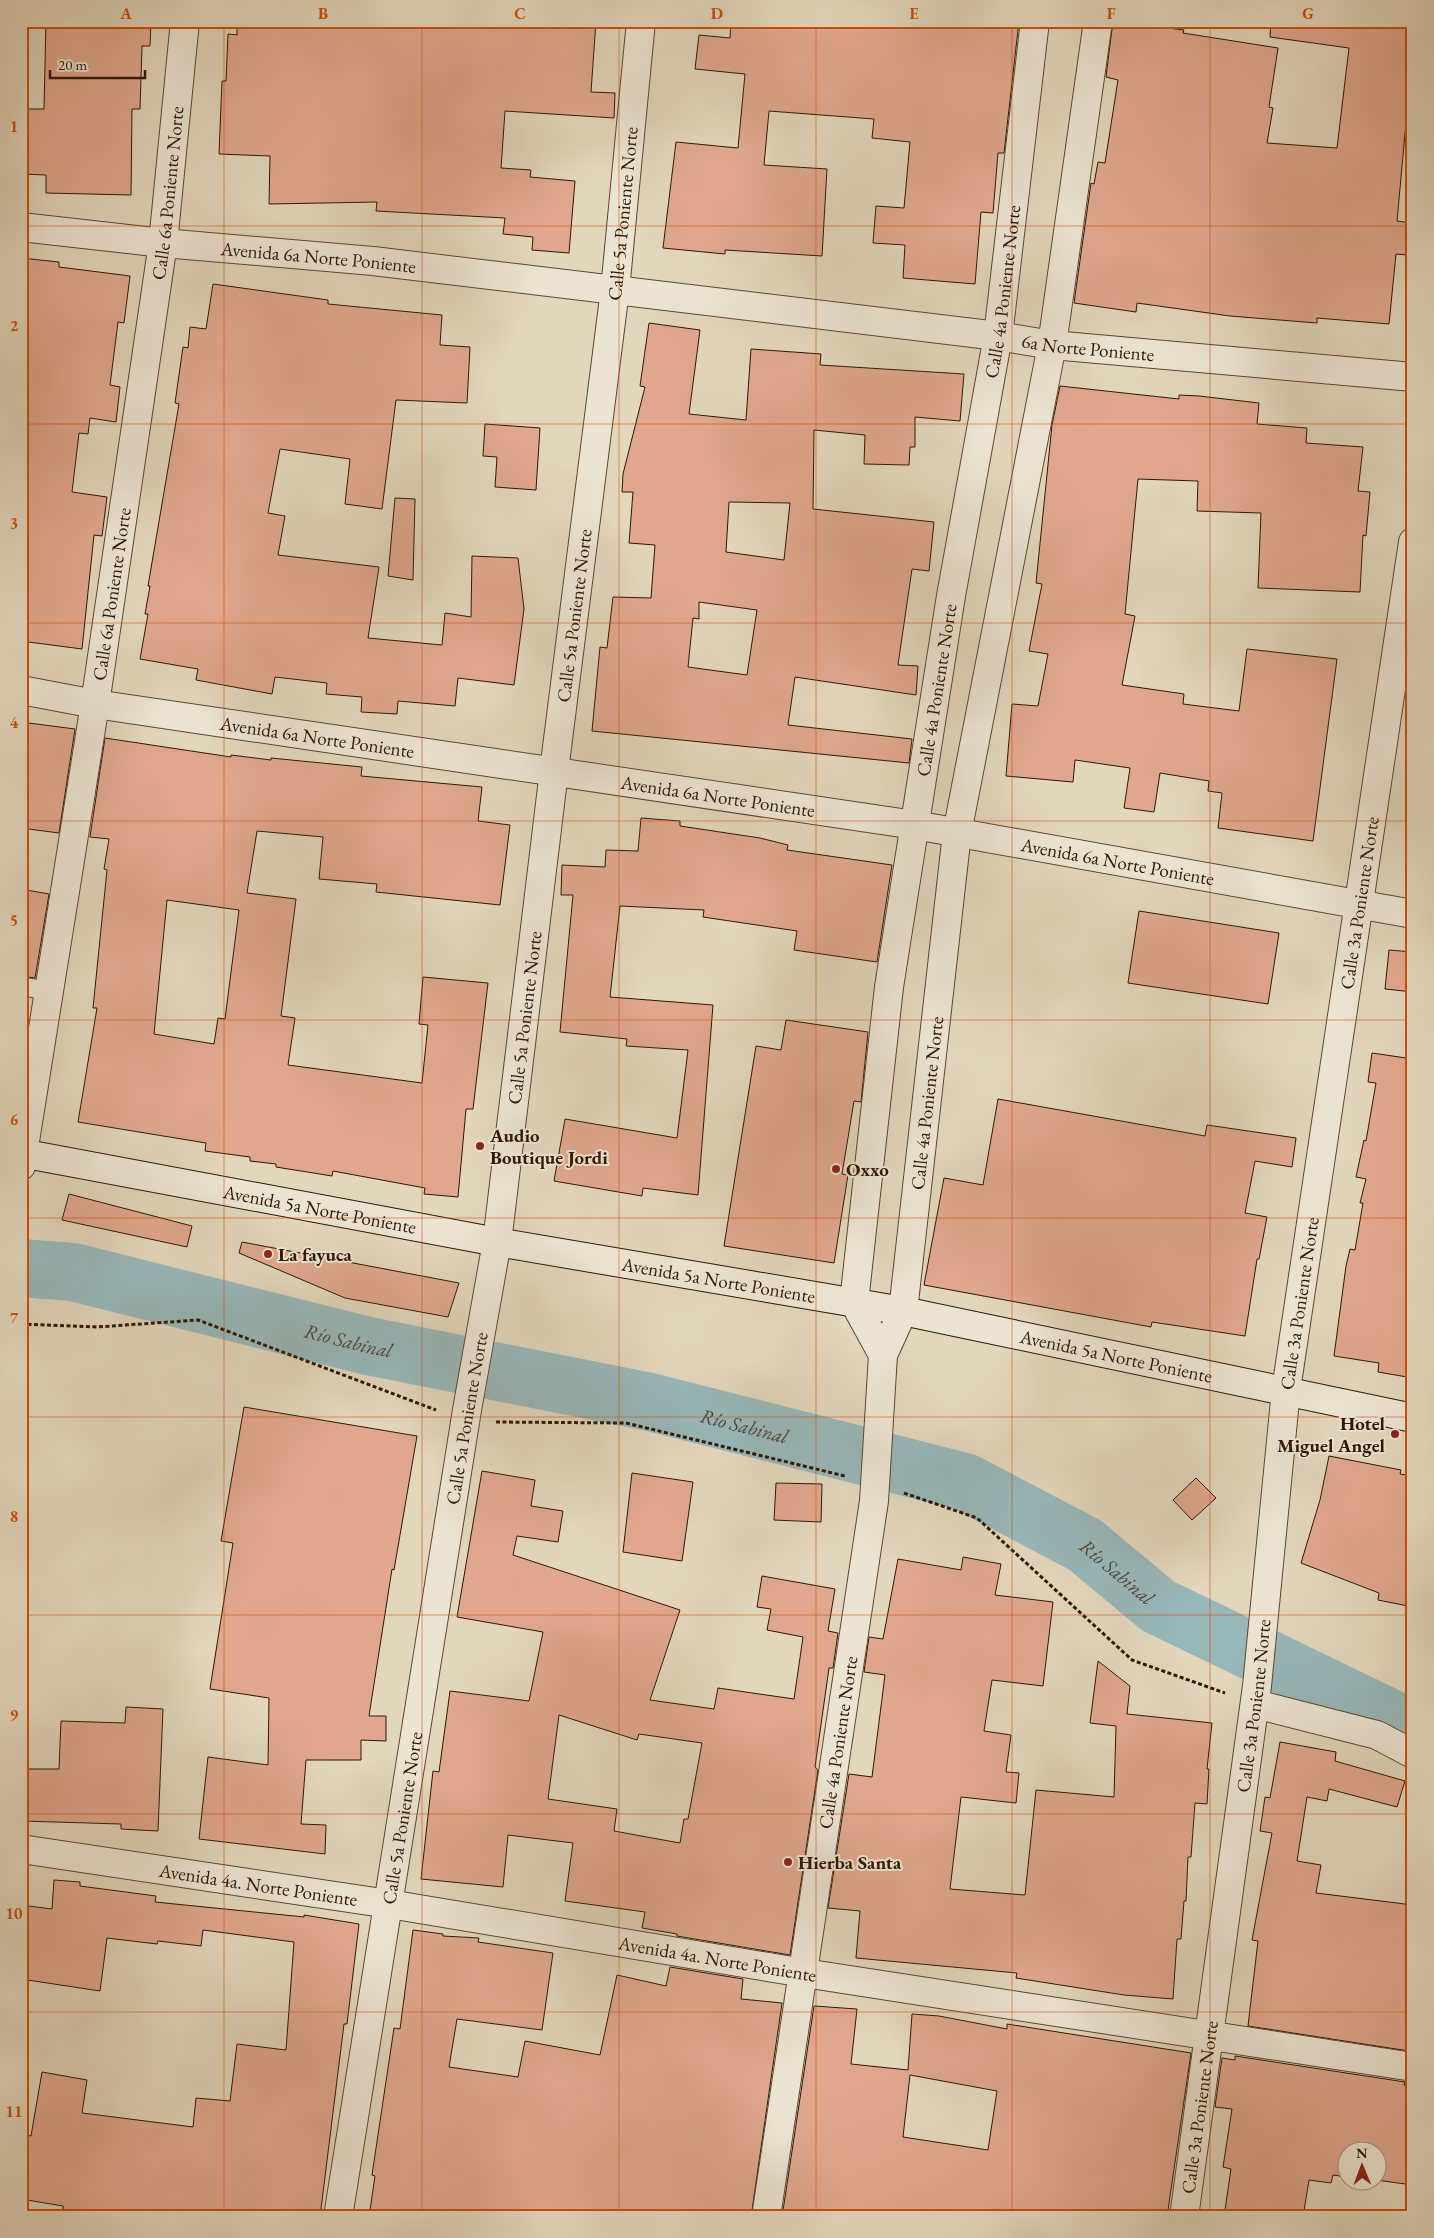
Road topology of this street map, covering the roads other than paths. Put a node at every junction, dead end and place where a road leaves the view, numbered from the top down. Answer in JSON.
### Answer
{"nodes":[{"id":1,"x":185,"y":21,"type":"edge"},
{"id":2,"x":641,"y":21,"type":"edge"},
{"id":3,"x":1035,"y":21,"type":"edge"},
{"id":4,"x":1098,"y":21,"type":"edge"},
{"id":5,"x":21,"y":227,"type":"edge"},
{"id":6,"x":163,"y":243,"type":"junction"},
{"id":7,"x":615,"y":290,"type":"junction"},
{"id":8,"x":998,"y":336,"type":"junction"},
{"id":9,"x":1052,"y":345,"type":"junction"},
{"id":10,"x":1413,"y":377,"type":"edge"},
{"id":11,"x":1413,"y":542,"type":"edge"},
{"id":12,"x":21,"y":690,"type":"edge"},
{"id":13,"x":95,"y":704,"type":"junction"},
{"id":14,"x":554,"y":771,"type":"junction"},
{"id":15,"x":915,"y":825,"type":"junction"},
{"id":16,"x":957,"y":833,"type":"junction"},
{"id":17,"x":1357,"y":906,"type":"junction"},
{"id":18,"x":1413,"y":914,"type":"edge"},
{"id":19,"x":21,"y":986,"type":"edge"},
{"id":20,"x":48,"y":991,"type":"junction"},
{"id":21,"x":22,"y":1158,"type":"edge"},
{"id":22,"x":497,"y":1242,"type":"junction"},
{"id":23,"x":854,"y":1302,"type":"junction"},
{"id":24,"x":903,"y":1311,"type":"junction"},
{"id":25,"x":882,"y":1368,"type":"junction"},
{"id":26,"x":1286,"y":1390,"type":"junction"},
{"id":27,"x":1413,"y":1418,"type":"edge"},
{"id":28,"x":1256,"y":1695,"type":"junction"},
{"id":29,"x":1413,"y":1754,"type":"edge"},
{"id":30,"x":21,"y":1849,"type":"edge"},
{"id":31,"x":389,"y":1904,"type":"junction"},
{"id":32,"x":804,"y":1973,"type":"junction"},
{"id":33,"x":1208,"y":2035,"type":"junction"},
{"id":34,"x":1413,"y":2067,"type":"edge"},
{"id":35,"x":338,"y":2217,"type":"edge"},
{"id":36,"x":766,"y":2217,"type":"edge"},
{"id":37,"x":1184,"y":2217,"type":"edge"}],
"edges":[{"from":1,"to":6,"type":"street","name":"Calle 6a Poniente Norte"},
{"from":2,"to":7,"type":"street","name":"Calle 5a Poniente Norte"},
{"from":3,"to":8,"type":"street","name":"Calle 4a Poniente Norte"},
{"from":4,"to":9,"type":"street","name":"Calle 4a Poniente Norte"},
{"from":5,"to":6,"type":"street","name":"Avenida 6a Norte Poniente"},
{"from":6,"to":7,"type":"street","name":"Avenida 6a Norte Poniente"},
{"from":6,"to":13,"type":"street","name":"Calle 6a Poniente Norte"},
{"from":7,"to":8,"type":"street","name":"6a Norte Poniente"},
{"from":7,"to":14,"type":"street","name":"Calle 5a Poniente Norte"},
{"from":8,"to":9,"type":"street","name":"6a Norte Poniente"},
{"from":8,"to":15,"type":"street","name":"Calle 4a Poniente Norte"},
{"from":9,"to":10,"type":"street","name":"6a Norte Poniente"},
{"from":9,"to":16,"type":"street","name":"Calle 4a Poniente Norte"},
{"from":11,"to":17,"type":"street","name":"Calle 3a Poniente Norte"},
{"from":12,"to":13,"type":"street","name":"Avenida 6a Norte Poniente"},
{"from":13,"to":14,"type":"street","name":"Avenida 6a Norte Poniente"},
{"from":13,"to":20,"type":"street","name":"Calle 6a Poniente Norte"},
{"from":14,"to":15,"type":"street","name":"Avenida 6a Norte Poniente"},
{"from":14,"to":22,"type":"street","name":"Calle 5a Poniente Norte"},
{"from":15,"to":16,"type":"street","name":"Avenida 6a Norte Poniente"},
{"from":15,"to":23,"type":"street","name":"Calle 4a Poniente Norte"},
{"from":16,"to":17,"type":"street","name":"Avenida 6a Norte Poniente"},
{"from":16,"to":24,"type":"street","name":"Calle 4a Poniente Norte"},
{"from":17,"to":18,"type":"street","name":"Avenida 6a Norte Poniente"},
{"from":17,"to":26,"type":"street","name":"Calle 3a Poniente Norte"},
{"from":19,"to":20,"type":"lane"},
{"from":20,"to":21,"type":"street","name":"Calle 6a Poniente Norte"},
{"from":21,"to":22,"type":"street","name":"Avenida 5a Norte Poniente"},
{"from":22,"to":23,"type":"street","name":"Avenida 5a Norte Poniente"},
{"from":22,"to":31,"type":"street","name":"Calle 5a Poniente Norte"},
{"from":23,"to":24,"type":"street","name":"Avenida 5a Norte Poniente"},
{"from":23,"to":25,"type":"street"},
{"from":24,"to":25,"type":"street","name":"Calle 4a Poniente Norte"},
{"from":24,"to":26,"type":"street","name":"Avenida 5a Norte Poniente"},
{"from":25,"to":32,"type":"street","name":"Calle 4a Poniente Norte"},
{"from":26,"to":27,"type":"street","name":"Avenida 5a Norte Poniente"},
{"from":26,"to":28,"type":"street","name":"Calle 3a Poniente Norte"},
{"from":28,"to":29,"type":"street"},
{"from":28,"to":33,"type":"street","name":"Calle 3a Poniente Norte"},
{"from":30,"to":31,"type":"street","name":"Avenida 4a. Norte Poniente"},
{"from":31,"to":32,"type":"street","name":"Avenida 4a. Norte Poniente"},
{"from":31,"to":35,"type":"street","name":"Calle 5a Poniente Norte"},
{"from":32,"to":33,"type":"street","name":"Avenida 4a. Norte Poniente"},
{"from":32,"to":36,"type":"street","name":"Calle 4a Poniente Norte"},
{"from":33,"to":34,"type":"street","name":"Avenida 4a. Norte Poniente"},
{"from":33,"to":37,"type":"street","name":"Calle 3a Poniente Norte"}]}
